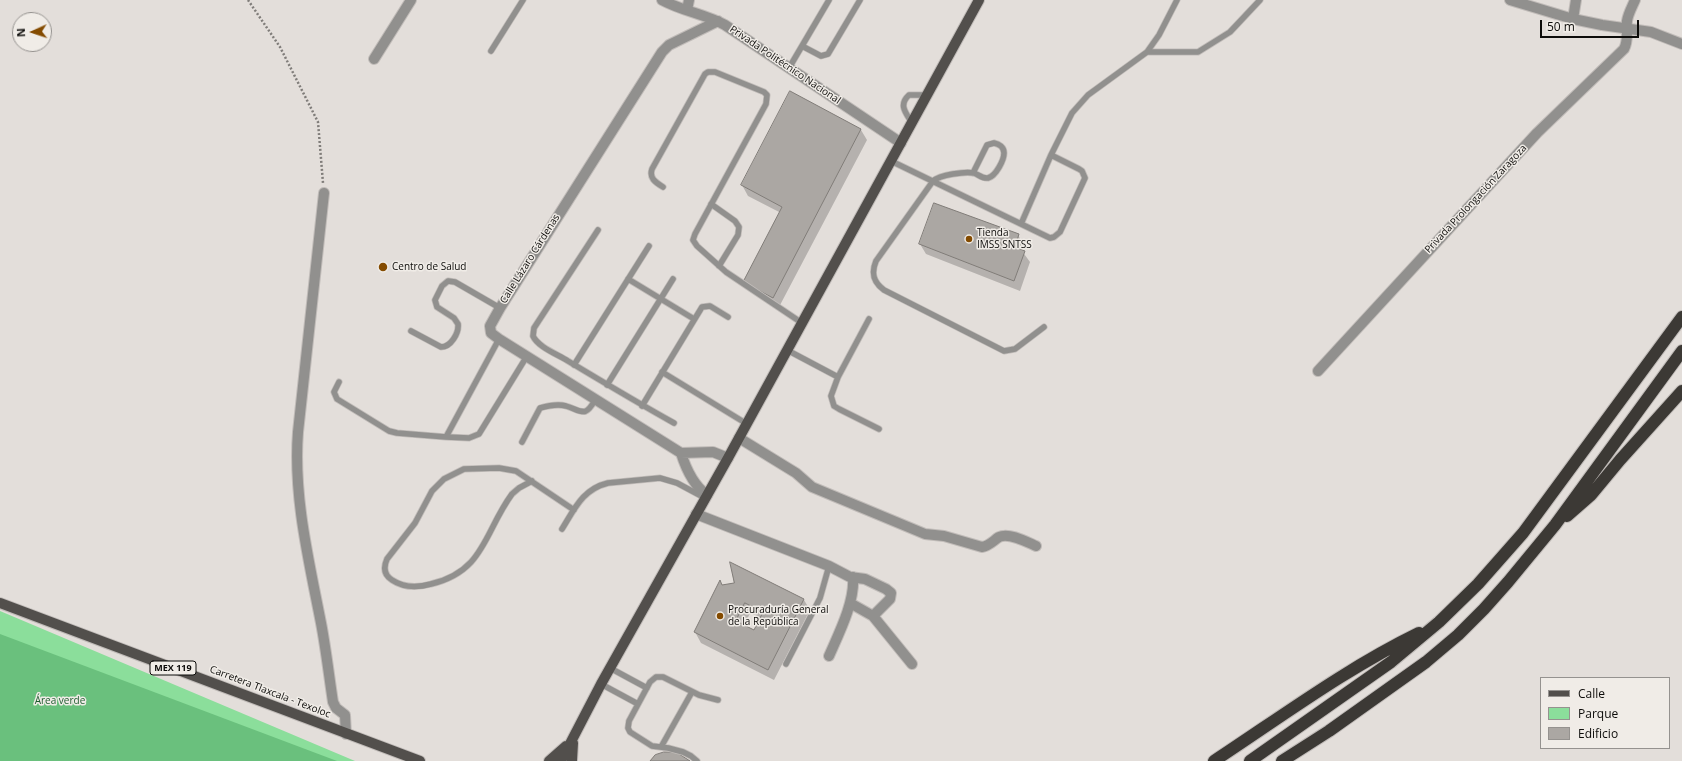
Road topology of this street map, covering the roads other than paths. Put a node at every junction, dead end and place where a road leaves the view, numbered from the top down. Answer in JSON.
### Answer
{"nodes":[{"id":1,"x":411,"y":0,"type":"edge"},
{"id":2,"x":523,"y":0,"type":"edge"},
{"id":3,"x":662,"y":0,"type":"edge"},
{"id":4,"x":689,"y":0,"type":"edge"},
{"id":5,"x":828,"y":0,"type":"edge"},
{"id":6,"x":860,"y":0,"type":"edge"},
{"id":7,"x":979,"y":0,"type":"edge"},
{"id":8,"x":1177,"y":0,"type":"edge"},
{"id":9,"x":1260,"y":0,"type":"edge"},
{"id":10,"x":1510,"y":0,"type":"edge"},
{"id":11,"x":1576,"y":0,"type":"edge"},
{"id":12,"x":1635,"y":0,"type":"edge"},
{"id":13,"x":687,"y":10,"type":"junction"},
{"id":14,"x":1573,"y":19,"type":"junction"},
{"id":15,"x":718,"y":21,"type":"junction"},
{"id":16,"x":1627,"y":29,"type":"junction"},
{"id":17,"x":1682,"y":44,"type":"edge"},
{"id":18,"x":802,"y":46,"type":"junction"},
{"id":19,"x":491,"y":51,"type":"dead end"},
{"id":20,"x":1147,"y":52,"type":"junction"},
{"id":21,"x":374,"y":59,"type":"dead end"},
{"id":22,"x":789,"y":68,"type":"junction"},
{"id":23,"x":927,"y":95,"type":"junction"},
{"id":24,"x":912,"y":123,"type":"junction"},
{"id":25,"x":901,"y":143,"type":"junction"},
{"id":26,"x":1051,"y":155,"type":"junction"},
{"id":27,"x":891,"y":162,"type":"junction"},
{"id":28,"x":973,"y":173,"type":"junction"},
{"id":29,"x":933,"y":182,"type":"junction"},
{"id":30,"x":663,"y":187,"type":"dead end"},
{"id":31,"x":324,"y":193,"type":"road end"},
{"id":32,"x":711,"y":204,"type":"junction"},
{"id":33,"x":1021,"y":224,"type":"junction"},
{"id":34,"x":598,"y":230,"type":"dead end"},
{"id":35,"x":649,"y":246,"type":"dead end"},
{"id":36,"x":719,"y":266,"type":"junction"},
{"id":37,"x":628,"y":279,"type":"junction"},
{"id":38,"x":673,"y":279,"type":"dead end"},
{"id":39,"x":660,"y":299,"type":"junction"},
{"id":40,"x":500,"y":308,"type":"junction"},
{"id":41,"x":728,"y":317,"type":"dead end"},
{"id":42,"x":1682,"y":317,"type":"edge"},
{"id":43,"x":694,"y":319,"type":"junction"},
{"id":44,"x":869,"y":319,"type":"dead end"},
{"id":45,"x":802,"y":323,"type":"junction"},
{"id":46,"x":1044,"y":327,"type":"dead end"},
{"id":47,"x":411,"y":331,"type":"dead end"},
{"id":48,"x":499,"y":339,"type":"junction"},
{"id":49,"x":787,"y":350,"type":"junction"},
{"id":50,"x":1682,"y":351,"type":"edge"},
{"id":51,"x":527,"y":356,"type":"junction"},
{"id":52,"x":574,"y":365,"type":"junction"},
{"id":53,"x":1318,"y":371,"type":"dead end"},
{"id":54,"x":662,"y":372,"type":"junction"},
{"id":55,"x":838,"y":377,"type":"junction"},
{"id":56,"x":339,"y":382,"type":"dead end"},
{"id":57,"x":607,"y":385,"type":"junction"},
{"id":58,"x":1682,"y":391,"type":"edge"},
{"id":59,"x":595,"y":400,"type":"junction"},
{"id":60,"x":642,"y":406,"type":"junction"},
{"id":61,"x":674,"y":423,"type":"dead end"},
{"id":62,"x":747,"y":424,"type":"junction"},
{"id":63,"x":879,"y":429,"type":"dead end"},
{"id":64,"x":446,"y":437,"type":"junction"},
{"id":65,"x":739,"y":438,"type":"junction"},
{"id":66,"x":522,"y":442,"type":"dead end"},
{"id":67,"x":681,"y":453,"type":"junction"},
{"id":68,"x":728,"y":458,"type":"junction"},
{"id":69,"x":532,"y":482,"type":"junction"},
{"id":70,"x":706,"y":497,"type":"junction"},
{"id":71,"x":574,"y":510,"type":"junction"},
{"id":72,"x":696,"y":514,"type":"junction"},
{"id":73,"x":1555,"y":525,"type":"junction"},
{"id":74,"x":562,"y":529,"type":"dead end"},
{"id":75,"x":1036,"y":546,"type":"dead end"},
{"id":76,"x":829,"y":566,"type":"junction"},
{"id":77,"x":853,"y":577,"type":"junction"},
{"id":78,"x":0,"y":603,"type":"edge"},
{"id":79,"x":850,"y":603,"type":"junction"},
{"id":80,"x":873,"y":616,"type":"junction"},
{"id":81,"x":1439,"y":622,"type":"junction"},
{"id":82,"x":829,"y":656,"type":"dead end"},
{"id":83,"x":786,"y":664,"type":"dead end"},
{"id":84,"x":912,"y":664,"type":"dead end"},
{"id":85,"x":610,"y":668,"type":"junction"},
{"id":86,"x":601,"y":684,"type":"junction"},
{"id":87,"x":647,"y":688,"type":"junction"},
{"id":88,"x":692,"y":692,"type":"junction"},
{"id":89,"x":718,"y":700,"type":"dead end"},
{"id":90,"x":638,"y":704,"type":"junction"},
{"id":91,"x":1329,"y":731,"type":"junction"},
{"id":92,"x":346,"y":734,"type":"junction"},
{"id":93,"x":574,"y":738,"type":"junction"},
{"id":94,"x":661,"y":748,"type":"junction"},
{"id":95,"x":420,"y":761,"type":"edge"},
{"id":96,"x":549,"y":761,"type":"edge"},
{"id":97,"x":561,"y":761,"type":"edge"},
{"id":98,"x":572,"y":761,"type":"edge"},
{"id":99,"x":697,"y":761,"type":"edge"},
{"id":100,"x":1214,"y":761,"type":"edge"},
{"id":101,"x":1250,"y":761,"type":"edge"},
{"id":102,"x":1282,"y":761,"type":"edge"},
{"id":103,"x":1297,"y":761,"type":"edge"}],
"edges":[{"from":1,"to":21,"type":"street"},
{"from":2,"to":19,"type":"lane"},
{"from":3,"to":13,"type":"street","name":"Privada Politécnico Nacional"},
{"from":4,"to":13,"type":"street"},
{"from":5,"to":18,"type":"lane"},
{"from":6,"to":18,"type":"lane"},
{"from":7,"to":23,"type":"main road"},
{"from":8,"to":20,"type":"lane"},
{"from":9,"to":20,"type":"lane"},
{"from":10,"to":14,"type":"street"},
{"from":11,"to":14,"type":"street"},
{"from":12,"to":16,"type":"street","name":"Privada Prolongación Zaragoza"},
{"from":13,"to":15,"type":"street","name":"Privada Politécnico Nacional"},
{"from":14,"to":16,"type":"street"},
{"from":15,"to":22,"type":"street","name":"Privada Politécnico Nacional"},
{"from":15,"to":40,"type":"street","name":"Calle Lázaro Cárdenas"},
{"from":16,"to":17,"type":"street"},
{"from":16,"to":53,"type":"street","name":"Privada Prolongación Zaragoza"},
{"from":18,"to":22,"type":"lane"},
{"from":20,"to":26,"type":"lane"},
{"from":22,"to":25,"type":"street","name":"Privada Politécnico Nacional"},
{"from":23,"to":24,"type":"main road"},
{"from":23,"to":24,"type":"lane"},
{"from":24,"to":25,"type":"main road"},
{"from":25,"to":27,"type":"main road"},
{"from":26,"to":33,"type":"lane"},
{"from":26,"to":33,"type":"lane"},
{"from":27,"to":29,"type":"lane"},
{"from":27,"to":45,"type":"main road"},
{"from":28,"to":28,"type":"lane"},
{"from":28,"to":29,"type":"lane"},
{"from":29,"to":33,"type":"lane"},
{"from":29,"to":46,"type":"lane"},
{"from":30,"to":32,"type":"lane"},
{"from":31,"to":92,"type":"street"},
{"from":32,"to":36,"type":"lane"},
{"from":32,"to":36,"type":"lane"},
{"from":34,"to":52,"type":"lane"},
{"from":35,"to":37,"type":"lane"},
{"from":36,"to":45,"type":"lane"},
{"from":37,"to":39,"type":"lane"},
{"from":37,"to":52,"type":"lane"},
{"from":38,"to":39,"type":"lane"},
{"from":39,"to":43,"type":"lane"},
{"from":39,"to":57,"type":"lane"},
{"from":40,"to":47,"type":"lane"},
{"from":40,"to":48,"type":"street","name":"Calle Lázaro Cárdenas"},
{"from":41,"to":43,"type":"lane"},
{"from":42,"to":81,"type":"highway"},
{"from":43,"to":54,"type":"lane"},
{"from":44,"to":55,"type":"lane"},
{"from":45,"to":49,"type":"main road"},
{"from":48,"to":51,"type":"street"},
{"from":48,"to":64,"type":"lane"},
{"from":49,"to":55,"type":"lane"},
{"from":49,"to":62,"type":"main road"},
{"from":50,"to":73,"type":"highway"},
{"from":51,"to":59,"type":"street"},
{"from":51,"to":64,"type":"lane"},
{"from":52,"to":57,"type":"lane"},
{"from":54,"to":60,"type":"lane"},
{"from":54,"to":62,"type":"lane"},
{"from":55,"to":63,"type":"lane"},
{"from":56,"to":64,"type":"lane"},
{"from":57,"to":60,"type":"lane"},
{"from":58,"to":73,"type":"highway"},
{"from":59,"to":66,"type":"lane"},
{"from":59,"to":67,"type":"street"},
{"from":60,"to":61,"type":"lane"},
{"from":62,"to":65,"type":"main road"},
{"from":65,"to":68,"type":"main road"},
{"from":65,"to":75,"type":"street"},
{"from":67,"to":68,"type":"street"},
{"from":67,"to":70,"type":"street"},
{"from":68,"to":70,"type":"main road"},
{"from":69,"to":69,"type":"lane"},
{"from":69,"to":71,"type":"lane"},
{"from":70,"to":71,"type":"lane"},
{"from":70,"to":72,"type":"main road"},
{"from":71,"to":74,"type":"lane"},
{"from":72,"to":76,"type":"street"},
{"from":72,"to":85,"type":"main road"},
{"from":73,"to":91,"type":"highway"},
{"from":76,"to":77,"type":"street"},
{"from":76,"to":83,"type":"lane"},
{"from":77,"to":79,"type":"street"},
{"from":77,"to":80,"type":"street"},
{"from":78,"to":92,"type":"main road","name":"Carretera Tlaxcala - Texoloc","number":"MEX 119"},
{"from":79,"to":80,"type":"street"},
{"from":79,"to":82,"type":"street"},
{"from":80,"to":84,"type":"street"},
{"from":81,"to":100,"type":"highway"},
{"from":81,"to":101,"type":"highway"},
{"from":85,"to":86,"type":"main road"},
{"from":85,"to":87,"type":"lane"},
{"from":86,"to":90,"type":"lane"},
{"from":86,"to":93,"type":"main road"},
{"from":87,"to":88,"type":"lane"},
{"from":87,"to":90,"type":"lane"},
{"from":88,"to":89,"type":"lane"},
{"from":88,"to":94,"type":"lane"},
{"from":90,"to":94,"type":"lane"},
{"from":91,"to":102,"type":"highway"},
{"from":91,"to":103,"type":"highway"},
{"from":92,"to":95,"type":"main road","name":"Carretera Tlaxcala - Texoloc","number":"MEX 119"},
{"from":93,"to":96,"type":"main road"},
{"from":93,"to":97,"type":"main road"},
{"from":93,"to":98,"type":"main road"},
{"from":94,"to":99,"type":"lane"}]}
